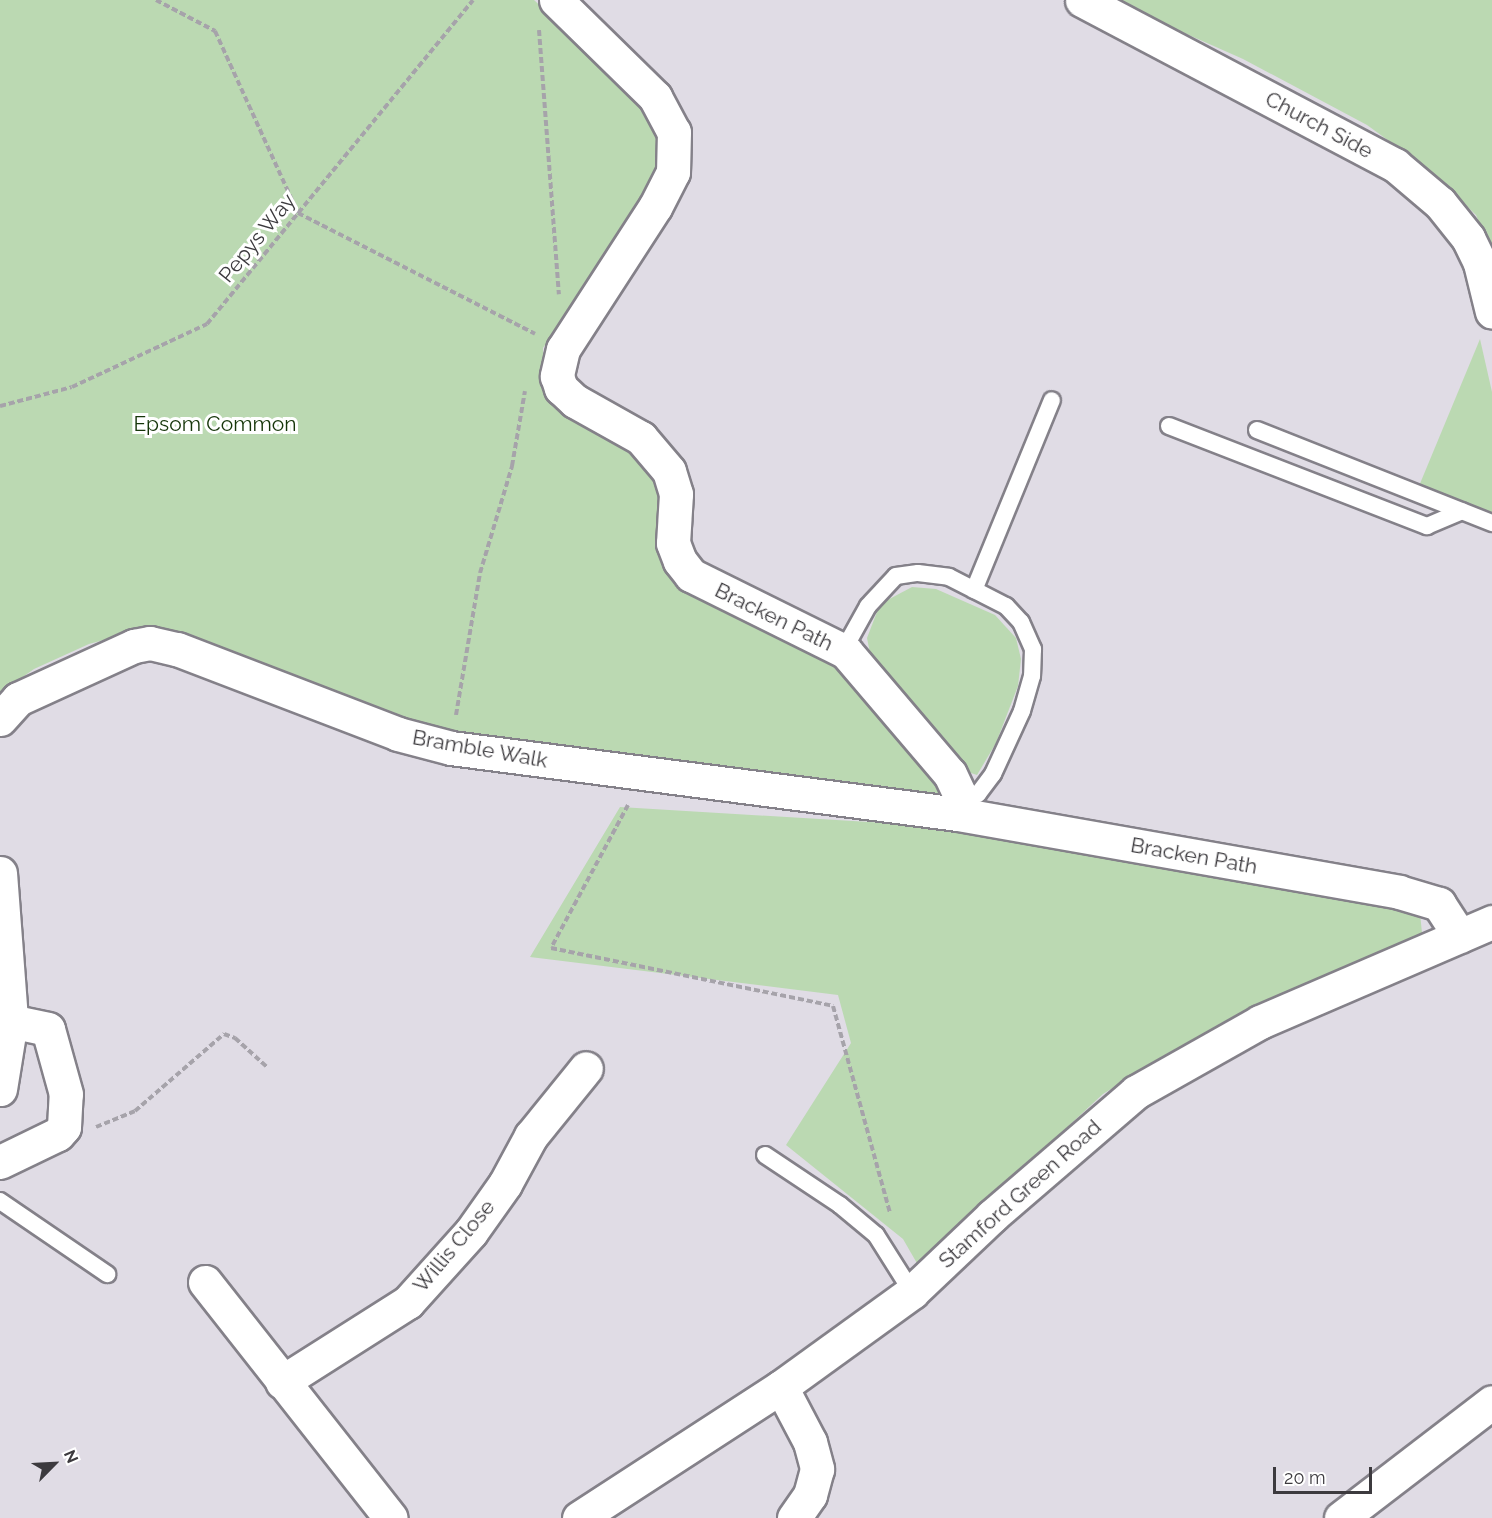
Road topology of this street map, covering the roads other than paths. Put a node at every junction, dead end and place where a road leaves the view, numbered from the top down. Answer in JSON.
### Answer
{"nodes":[{"id":1,"x":1082,"y":0,"type":"edge"},
{"id":2,"x":547,"y":12,"type":"edge"},
{"id":3,"x":1492,"y":312,"type":"edge"},
{"id":4,"x":1052,"y":400,"type":"dead end"},
{"id":5,"x":1169,"y":426,"type":"dead end"},
{"id":6,"x":1257,"y":429,"type":"dead end"},
{"id":7,"x":1462,"y":511,"type":"junction"},
{"id":8,"x":1492,"y":523,"type":"edge"},
{"id":9,"x":974,"y":590,"type":"junction"},
{"id":10,"x":843,"y":651,"type":"junction"},
{"id":11,"x":0,"y":719,"type":"edge"},
{"id":12,"x":959,"y":805,"type":"junction"},
{"id":13,"x":0,"y":873,"type":"edge"},
{"id":14,"x":1492,"y":922,"type":"edge"},
{"id":15,"x":1460,"y":936,"type":"junction"},
{"id":16,"x":11,"y":1021,"type":"junction"},
{"id":17,"x":586,"y":1068,"type":"dead end"},
{"id":18,"x":0,"y":1089,"type":"edge"},
{"id":19,"x":765,"y":1155,"type":"dead end"},
{"id":20,"x":0,"y":1162,"type":"edge"},
{"id":21,"x":0,"y":1201,"type":"edge"},
{"id":22,"x":107,"y":1274,"type":"dead end"},
{"id":23,"x":205,"y":1282,"type":"dead end"},
{"id":24,"x":912,"y":1292,"type":"junction"},
{"id":25,"x":282,"y":1382,"type":"junction"},
{"id":26,"x":781,"y":1387,"type":"junction"},
{"id":27,"x":1492,"y":1402,"type":"edge"},
{"id":28,"x":391,"y":1518,"type":"edge"},
{"id":29,"x":579,"y":1518,"type":"edge"},
{"id":30,"x":794,"y":1518,"type":"edge"},
{"id":31,"x":1341,"y":1518,"type":"edge"}],
"edges":[{"from":1,"to":3,"type":"street","name":"Church Side"},
{"from":2,"to":10,"type":"street","name":"Bracken Path"},
{"from":4,"to":9,"type":"lane"},
{"from":5,"to":7,"type":"lane"},
{"from":6,"to":7,"type":"lane"},
{"from":7,"to":8,"type":"lane"},
{"from":9,"to":10,"type":"lane"},
{"from":9,"to":12,"type":"lane"},
{"from":10,"to":12,"type":"street","name":"Bracken Path"},
{"from":11,"to":12,"type":"street","name":"Bramble Walk"},
{"from":12,"to":15,"type":"street","name":"Bracken Path"},
{"from":13,"to":16,"type":"street"},
{"from":14,"to":15,"type":"street","name":"Stamford Green Road"},
{"from":15,"to":24,"type":"street","name":"Stamford Green Road"},
{"from":16,"to":18,"type":"street"},
{"from":16,"to":20,"type":"street"},
{"from":17,"to":25,"type":"street","name":"Willis Close"},
{"from":19,"to":24,"type":"lane"},
{"from":21,"to":22,"type":"lane"},
{"from":23,"to":25,"type":"street"},
{"from":24,"to":26,"type":"street","name":"Stamford Green Road"},
{"from":25,"to":28,"type":"street"},
{"from":26,"to":29,"type":"street","name":"Stamford Green Road"},
{"from":26,"to":30,"type":"street"},
{"from":27,"to":31,"type":"street"}]}
